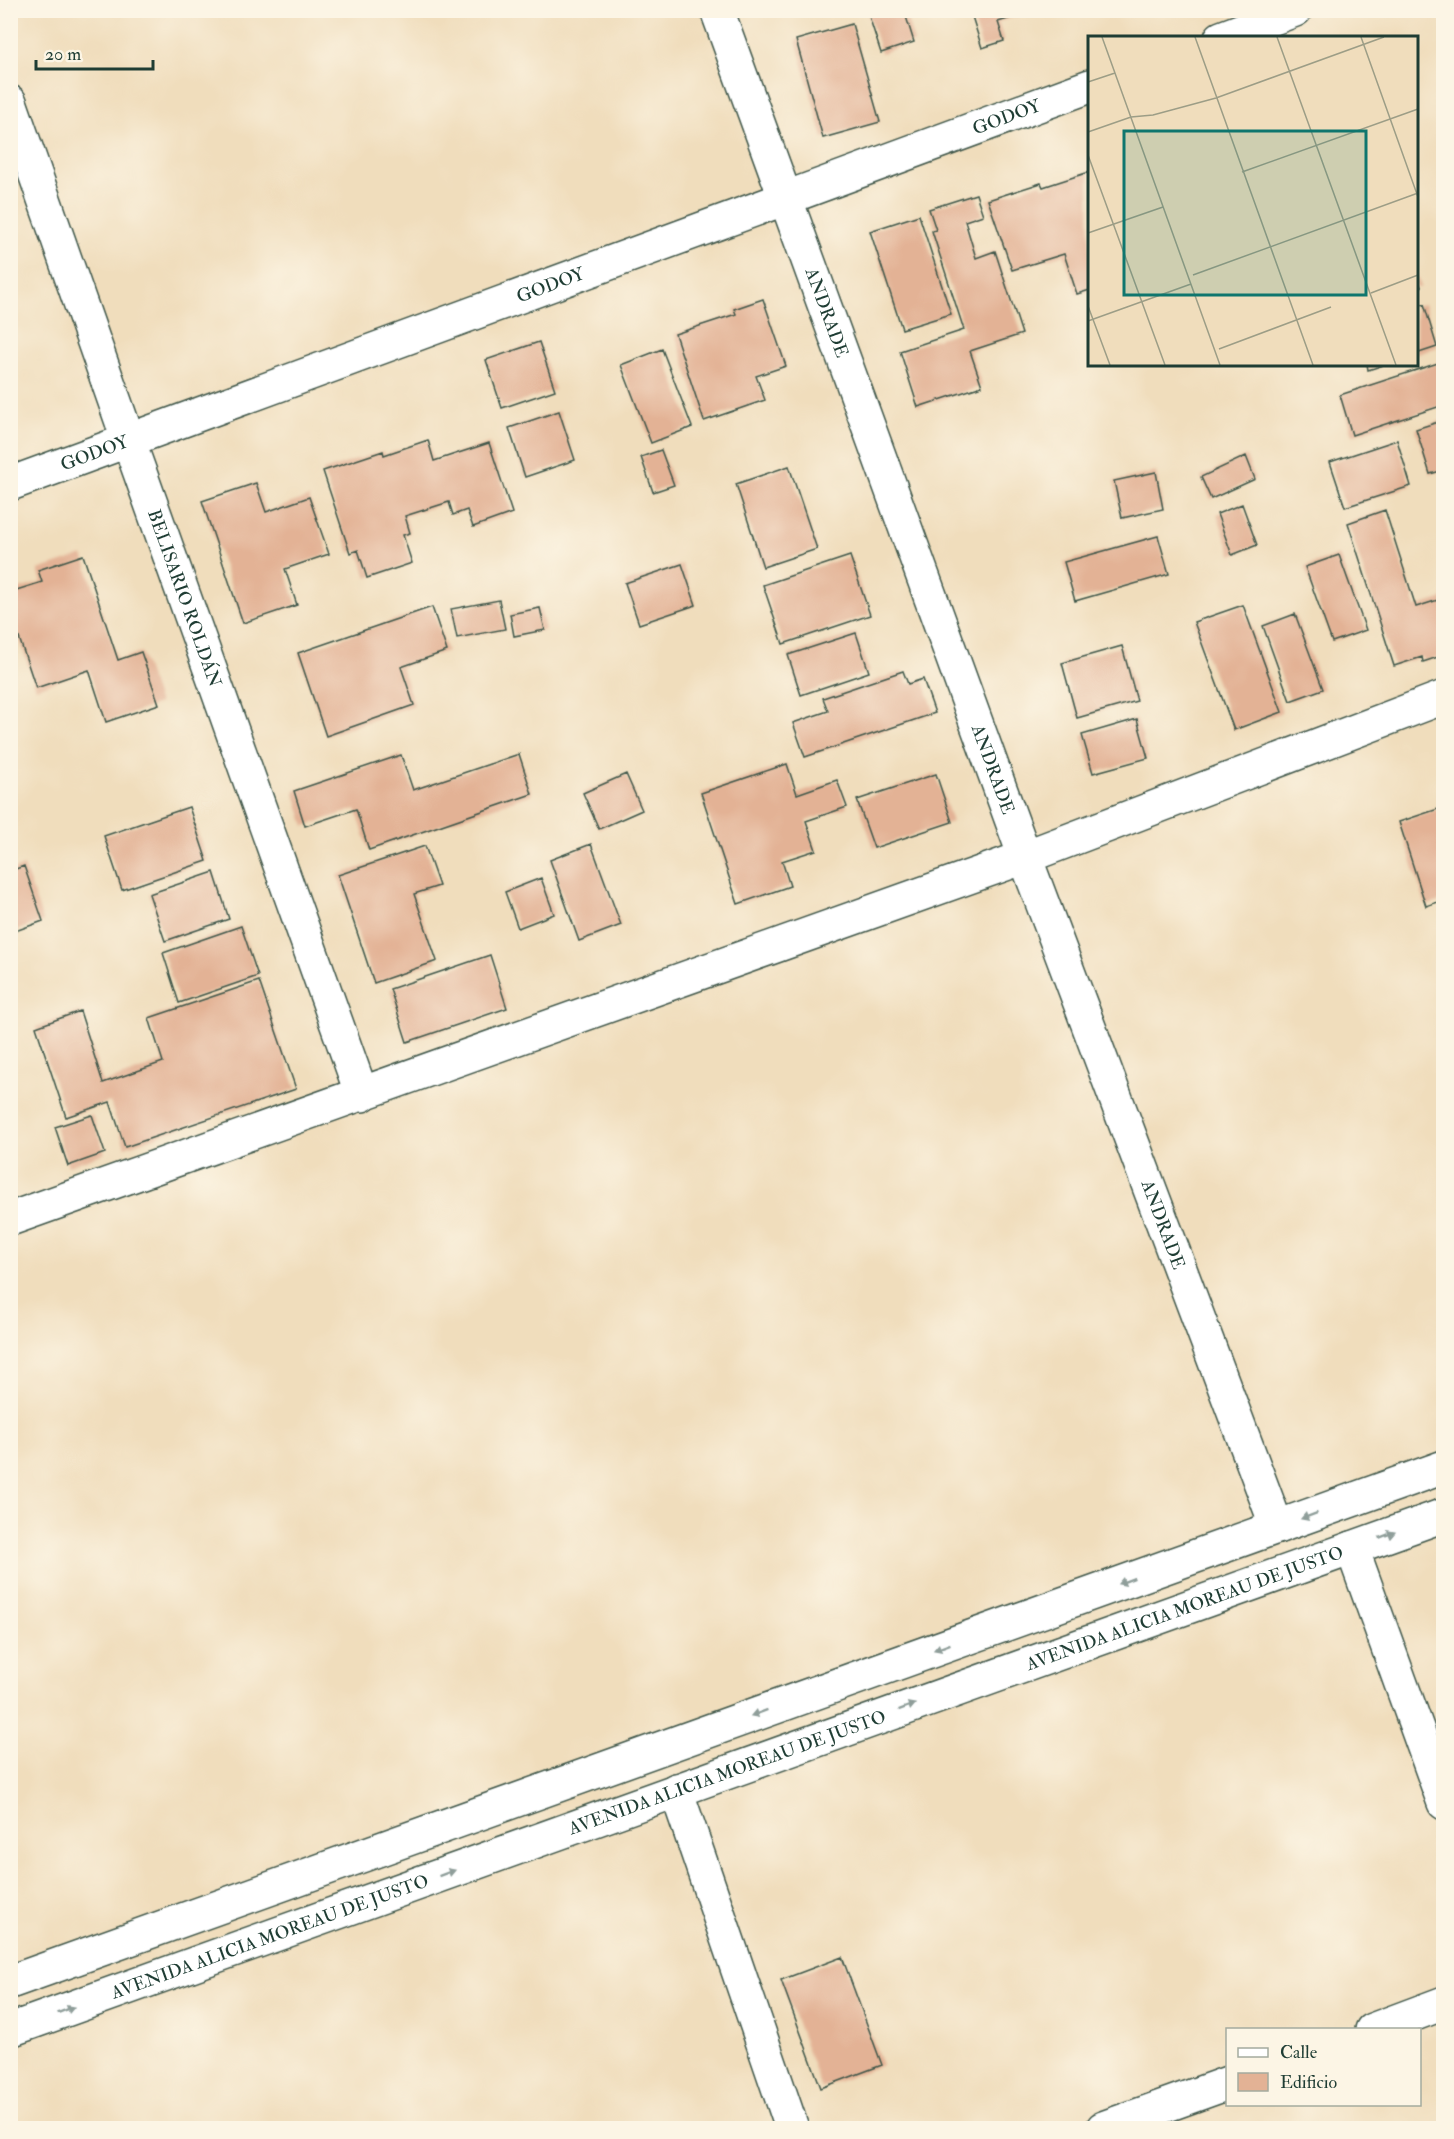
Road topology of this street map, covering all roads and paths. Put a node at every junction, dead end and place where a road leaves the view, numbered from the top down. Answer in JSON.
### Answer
{"nodes":[{"id":1,"x":717,"y":10,"type":"edge"},
{"id":2,"x":1295,"y":10,"type":"edge"},
{"id":3,"x":1226,"y":36,"type":"edge"},
{"id":4,"x":1088,"y":86,"type":"edge"},
{"id":5,"x":10,"y":102,"type":"edge"},
{"id":6,"x":785,"y":198,"type":"junction"},
{"id":7,"x":129,"y":442,"type":"junction"},
{"id":8,"x":10,"y":484,"type":"edge"},
{"id":9,"x":1443,"y":697,"type":"edge"},
{"id":10,"x":1025,"y":857,"type":"junction"},
{"id":11,"x":362,"y":1095,"type":"junction"},
{"id":12,"x":10,"y":1219,"type":"edge"},
{"id":13,"x":1443,"y":1467,"type":"edge"},
{"id":14,"x":1443,"y":1515,"type":"edge"},
{"id":15,"x":1277,"y":1527,"type":"junction"},
{"id":16,"x":1352,"y":1548,"type":"junction"},
{"id":17,"x":676,"y":1790,"type":"junction"},
{"id":18,"x":1443,"y":1803,"type":"edge"},
{"id":19,"x":10,"y":1982,"type":"edge"},
{"id":20,"x":1443,"y":2003,"type":"edge"},
{"id":21,"x":1377,"y":2028,"type":"edge"},
{"id":22,"x":10,"y":2030,"type":"edge"},
{"id":23,"x":1226,"y":2083,"type":"edge"},
{"id":24,"x":792,"y":2128,"type":"edge"},
{"id":25,"x":1103,"y":2128,"type":"edge"}],
"edges":[{"from":1,"to":6,"type":"street","name":"ANDRADE"},
{"from":2,"to":3,"type":"street"},
{"from":4,"to":6,"type":"street","name":"GODOY"},
{"from":5,"to":7,"type":"street","name":"BELISARIO ROLDÁN"},
{"from":6,"to":7,"type":"street","name":"GODOY"},
{"from":6,"to":10,"type":"street","name":"ANDRADE"},
{"from":7,"to":8,"type":"street","name":"GODOY"},
{"from":7,"to":11,"type":"street","name":"BELISARIO ROLDÁN"},
{"from":9,"to":10,"type":"street"},
{"from":10,"to":11,"type":"street"},
{"from":10,"to":15,"type":"street","name":"ANDRADE"},
{"from":11,"to":12,"type":"street"},
{"from":13,"to":15,"type":"street","one_way":true},
{"from":16,"to":14,"type":"street","name":"AVENIDA ALICIA MOREAU DE JUSTO","one_way":true},
{"from":15,"to":19,"type":"street","one_way":true},
{"from":17,"to":16,"type":"street","name":"AVENIDA ALICIA MOREAU DE JUSTO","one_way":true},
{"from":16,"to":18,"type":"street"},
{"from":22,"to":17,"type":"street","name":"AVENIDA ALICIA MOREAU DE JUSTO","one_way":true},
{"from":17,"to":24,"type":"street"},
{"from":20,"to":21,"type":"street"},
{"from":23,"to":25,"type":"street"}]}
